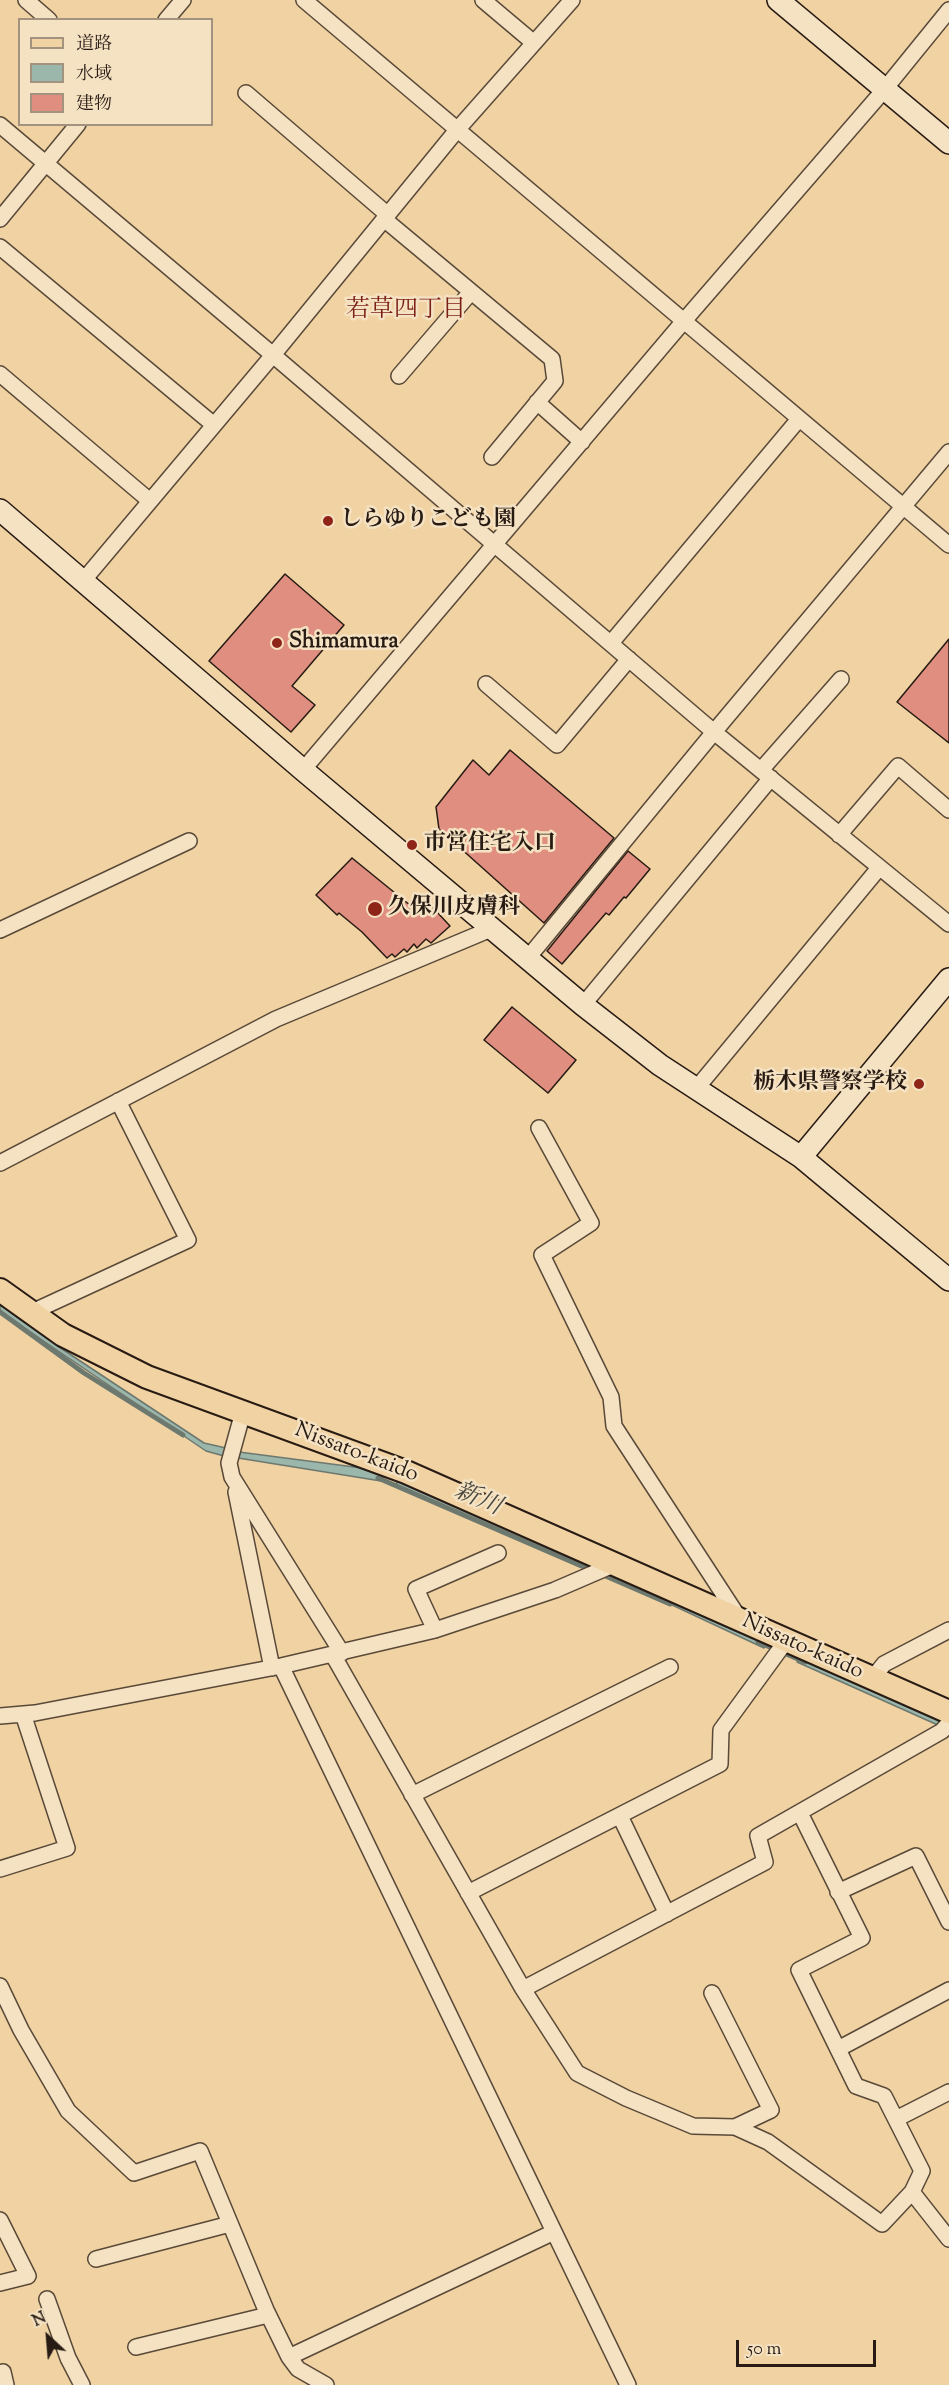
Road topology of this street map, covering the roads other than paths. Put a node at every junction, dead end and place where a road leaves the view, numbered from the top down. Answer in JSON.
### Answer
{"nodes":[{"id":1,"x":26,"y":0,"type":"edge"},
{"id":2,"x":183,"y":0,"type":"edge"},
{"id":3,"x":304,"y":0,"type":"edge"},
{"id":4,"x":483,"y":0,"type":"edge"},
{"id":5,"x":572,"y":0,"type":"edge"},
{"id":6,"x":778,"y":0,"type":"edge"},
{"id":7,"x":949,"y":10,"type":"edge"},
{"id":8,"x":47,"y":18,"type":"edge"},
{"id":9,"x":168,"y":18,"type":"edge"},
{"id":10,"x":534,"y":43,"type":"junction"},
{"id":11,"x":884,"y":90,"type":"junction"},
{"id":12,"x":246,"y":93,"type":"dead end"},
{"id":13,"x":0,"y":125,"type":"edge"},
{"id":14,"x":76,"y":126,"type":"edge"},
{"id":15,"x":457,"y":130,"type":"junction"},
{"id":16,"x":949,"y":143,"type":"edge"},
{"id":17,"x":45,"y":163,"type":"junction"},
{"id":18,"x":386,"y":217,"type":"junction"},
{"id":19,"x":0,"y":219,"type":"edge"},
{"id":20,"x":0,"y":247,"type":"edge"},
{"id":21,"x":471,"y":292,"type":"junction"},
{"id":22,"x":684,"y":322,"type":"junction"},
{"id":23,"x":273,"y":355,"type":"junction"},
{"id":24,"x":0,"y":374,"type":"edge"},
{"id":25,"x":399,"y":376,"type":"dead end"},
{"id":26,"x":537,"y":402,"type":"junction"},
{"id":27,"x":799,"y":419,"type":"junction"},
{"id":28,"x":214,"y":425,"type":"junction"},
{"id":29,"x":582,"y":442,"type":"junction"},
{"id":30,"x":949,"y":452,"type":"edge"},
{"id":31,"x":492,"y":457,"type":"dead end"},
{"id":32,"x":150,"y":501,"type":"junction"},
{"id":33,"x":903,"y":506,"type":"junction"},
{"id":34,"x":0,"y":510,"type":"edge"},
{"id":35,"x":495,"y":544,"type":"junction"},
{"id":36,"x":949,"y":545,"type":"edge"},
{"id":37,"x":83,"y":581,"type":"junction"},
{"id":38,"x":611,"y":643,"type":"junction"},
{"id":39,"x":628,"y":658,"type":"junction"},
{"id":40,"x":841,"y":679,"type":"dead end"},
{"id":41,"x":486,"y":684,"type":"dead end"},
{"id":42,"x":714,"y":732,"type":"junction"},
{"id":43,"x":303,"y":770,"type":"junction"},
{"id":44,"x":766,"y":774,"type":"junction"},
{"id":45,"x":949,"y":810,"type":"edge"},
{"id":46,"x":839,"y":835,"type":"junction"},
{"id":47,"x":189,"y":841,"type":"dead end"},
{"id":48,"x":879,"y":868,"type":"junction"},
{"id":49,"x":949,"y":924,"type":"edge"},
{"id":50,"x":491,"y":929,"type":"junction"},
{"id":51,"x":0,"y":930,"type":"edge"},
{"id":52,"x":527,"y":959,"type":"junction"},
{"id":53,"x":949,"y":979,"type":"edge"},
{"id":54,"x":583,"y":1005,"type":"junction"},
{"id":55,"x":696,"y":1089,"type":"junction"},
{"id":56,"x":118,"y":1101,"type":"junction"},
{"id":57,"x":539,"y":1128,"type":"dead end"},
{"id":58,"x":801,"y":1157,"type":"junction"},
{"id":59,"x":0,"y":1162,"type":"edge"},
{"id":60,"x":949,"y":1280,"type":"edge"},
{"id":61,"x":0,"y":1290,"type":"edge"},
{"id":62,"x":30,"y":1313,"type":"junction"},
{"id":63,"x":243,"y":1412,"type":"junction"},
{"id":64,"x":232,"y":1478,"type":"junction"},
{"id":65,"x":498,"y":1553,"type":"dead end"},
{"id":66,"x":610,"y":1567,"type":"junction"},
{"id":67,"x":740,"y":1621,"type":"junction"},
{"id":68,"x":435,"y":1630,"type":"junction"},
{"id":69,"x":949,"y":1630,"type":"edge"},
{"id":70,"x":782,"y":1648,"type":"junction"},
{"id":71,"x":337,"y":1654,"type":"junction"},
{"id":72,"x":277,"y":1667,"type":"junction"},
{"id":73,"x":670,"y":1667,"type":"dead end"},
{"id":74,"x":872,"y":1679,"type":"junction"},
{"id":75,"x":23,"y":1714,"type":"junction"},
{"id":76,"x":0,"y":1716,"type":"edge"},
{"id":77,"x":947,"y":1722,"type":"edge"},
{"id":78,"x":412,"y":1795,"type":"junction"},
{"id":79,"x":800,"y":1813,"type":"junction"},
{"id":80,"x":620,"y":1816,"type":"junction"},
{"id":81,"x":0,"y":1869,"type":"edge"},
{"id":82,"x":838,"y":1892,"type":"junction"},
{"id":83,"x":468,"y":1893,"type":"junction"},
{"id":84,"x":667,"y":1914,"type":"junction"},
{"id":85,"x":949,"y":1922,"type":"edge"},
{"id":86,"x":0,"y":1986,"type":"edge"},
{"id":87,"x":523,"y":1989,"type":"junction"},
{"id":88,"x":949,"y":1990,"type":"edge"},
{"id":89,"x":712,"y":1993,"type":"dead end"},
{"id":90,"x":838,"y":2049,"type":"junction"},
{"id":91,"x":949,"y":2092,"type":"edge"},
{"id":92,"x":896,"y":2119,"type":"junction"},
{"id":93,"x":735,"y":2127,"type":"junction"},
{"id":94,"x":912,"y":2192,"type":"junction"},
{"id":95,"x":0,"y":2220,"type":"edge"},
{"id":96,"x":230,"y":2224,"type":"junction"},
{"id":97,"x":554,"y":2232,"type":"junction"},
{"id":98,"x":949,"y":2239,"type":"edge"},
{"id":99,"x":96,"y":2259,"type":"dead end"},
{"id":100,"x":0,"y":2283,"type":"edge"},
{"id":101,"x":47,"y":2299,"type":"dead end"},
{"id":102,"x":268,"y":2315,"type":"junction"},
{"id":103,"x":136,"y":2347,"type":"dead end"},
{"id":104,"x":289,"y":2357,"type":"junction"},
{"id":105,"x":82,"y":2385,"type":"edge"},
{"id":106,"x":326,"y":2385,"type":"edge"},
{"id":107,"x":628,"y":2385,"type":"edge"}],
"edges":[{"from":1,"to":8,"type":"street"},
{"from":2,"to":9,"type":"street"},
{"from":3,"to":15,"type":"street"},
{"from":4,"to":10,"type":"street"},
{"from":5,"to":10,"type":"street"},
{"from":6,"to":11,"type":"street"},
{"from":7,"to":11,"type":"street"},
{"from":10,"to":15,"type":"street"},
{"from":11,"to":16,"type":"street"},
{"from":11,"to":22,"type":"street"},
{"from":12,"to":18,"type":"street"},
{"from":13,"to":17,"type":"street"},
{"from":14,"to":17,"type":"street"},
{"from":15,"to":18,"type":"street"},
{"from":15,"to":22,"type":"street"},
{"from":17,"to":19,"type":"street"},
{"from":17,"to":23,"type":"street"},
{"from":18,"to":21,"type":"street"},
{"from":18,"to":23,"type":"street"},
{"from":20,"to":28,"type":"street"},
{"from":21,"to":25,"type":"street"},
{"from":21,"to":26,"type":"street"},
{"from":22,"to":27,"type":"street"},
{"from":22,"to":29,"type":"street"},
{"from":23,"to":28,"type":"street"},
{"from":23,"to":35,"type":"street"},
{"from":24,"to":32,"type":"street"},
{"from":26,"to":29,"type":"street"},
{"from":26,"to":31,"type":"street"},
{"from":27,"to":33,"type":"street"},
{"from":27,"to":38,"type":"street"},
{"from":28,"to":32,"type":"street"},
{"from":29,"to":35,"type":"street"},
{"from":30,"to":33,"type":"street"},
{"from":32,"to":37,"type":"street"},
{"from":33,"to":36,"type":"street"},
{"from":33,"to":42,"type":"street"},
{"from":34,"to":37,"type":"street"},
{"from":35,"to":38,"type":"street"},
{"from":35,"to":43,"type":"street"},
{"from":37,"to":43,"type":"street"},
{"from":38,"to":39,"type":"street"},
{"from":39,"to":41,"type":"street"},
{"from":39,"to":42,"type":"street"},
{"from":40,"to":44,"type":"street"},
{"from":42,"to":44,"type":"street"},
{"from":42,"to":52,"type":"street"},
{"from":43,"to":50,"type":"street"},
{"from":44,"to":46,"type":"street"},
{"from":44,"to":54,"type":"street"},
{"from":45,"to":46,"type":"street"},
{"from":46,"to":48,"type":"street"},
{"from":47,"to":51,"type":"street"},
{"from":48,"to":49,"type":"street"},
{"from":48,"to":55,"type":"street"},
{"from":50,"to":52,"type":"street"},
{"from":50,"to":56,"type":"street"},
{"from":52,"to":54,"type":"street"},
{"from":53,"to":58,"type":"street"},
{"from":54,"to":55,"type":"street"},
{"from":55,"to":58,"type":"street"},
{"from":56,"to":59,"type":"street"},
{"from":56,"to":62,"type":"street"},
{"from":57,"to":67,"type":"street"},
{"from":58,"to":60,"type":"street"},
{"from":61,"to":62,"type":"main road","name":"Nissato-kaido"},
{"from":62,"to":63,"type":"main road","name":"Nissato-kaido"},
{"from":63,"to":64,"type":"street"},
{"from":63,"to":66,"type":"main road","name":"Nissato-kaido"},
{"from":64,"to":71,"type":"street"},
{"from":64,"to":72,"type":"street"},
{"from":65,"to":68,"type":"street"},
{"from":66,"to":67,"type":"main road","name":"Nissato-kaido"},
{"from":66,"to":68,"type":"street"},
{"from":67,"to":70,"type":"main road","name":"Nissato-kaido"},
{"from":68,"to":71,"type":"street"},
{"from":69,"to":74,"type":"street"},
{"from":70,"to":74,"type":"main road","name":"Nissato-kaido"},
{"from":70,"to":80,"type":"street"},
{"from":71,"to":72,"type":"street"},
{"from":71,"to":78,"type":"street"},
{"from":72,"to":75,"type":"street"},
{"from":72,"to":97,"type":"street"},
{"from":73,"to":78,"type":"street"},
{"from":74,"to":77,"type":"main road","name":"Nissato-kaido"},
{"from":75,"to":76,"type":"street"},
{"from":75,"to":81,"type":"street"},
{"from":77,"to":79,"type":"street"},
{"from":78,"to":83,"type":"street"},
{"from":79,"to":82,"type":"street"},
{"from":79,"to":84,"type":"street"},
{"from":80,"to":83,"type":"street"},
{"from":80,"to":84,"type":"street"},
{"from":82,"to":85,"type":"street"},
{"from":82,"to":90,"type":"street"},
{"from":83,"to":87,"type":"street"},
{"from":84,"to":87,"type":"street"},
{"from":86,"to":96,"type":"street"},
{"from":87,"to":93,"type":"street"},
{"from":88,"to":90,"type":"street"},
{"from":89,"to":93,"type":"street"},
{"from":90,"to":92,"type":"street"},
{"from":91,"to":92,"type":"street"},
{"from":92,"to":94,"type":"street"},
{"from":93,"to":94,"type":"street"},
{"from":94,"to":98,"type":"street"},
{"from":95,"to":100,"type":"street"},
{"from":96,"to":99,"type":"street"},
{"from":96,"to":102,"type":"street"},
{"from":97,"to":104,"type":"street"},
{"from":97,"to":107,"type":"street"},
{"from":101,"to":105,"type":"street"},
{"from":102,"to":103,"type":"street"},
{"from":102,"to":104,"type":"street"},
{"from":104,"to":106,"type":"street"}]}
